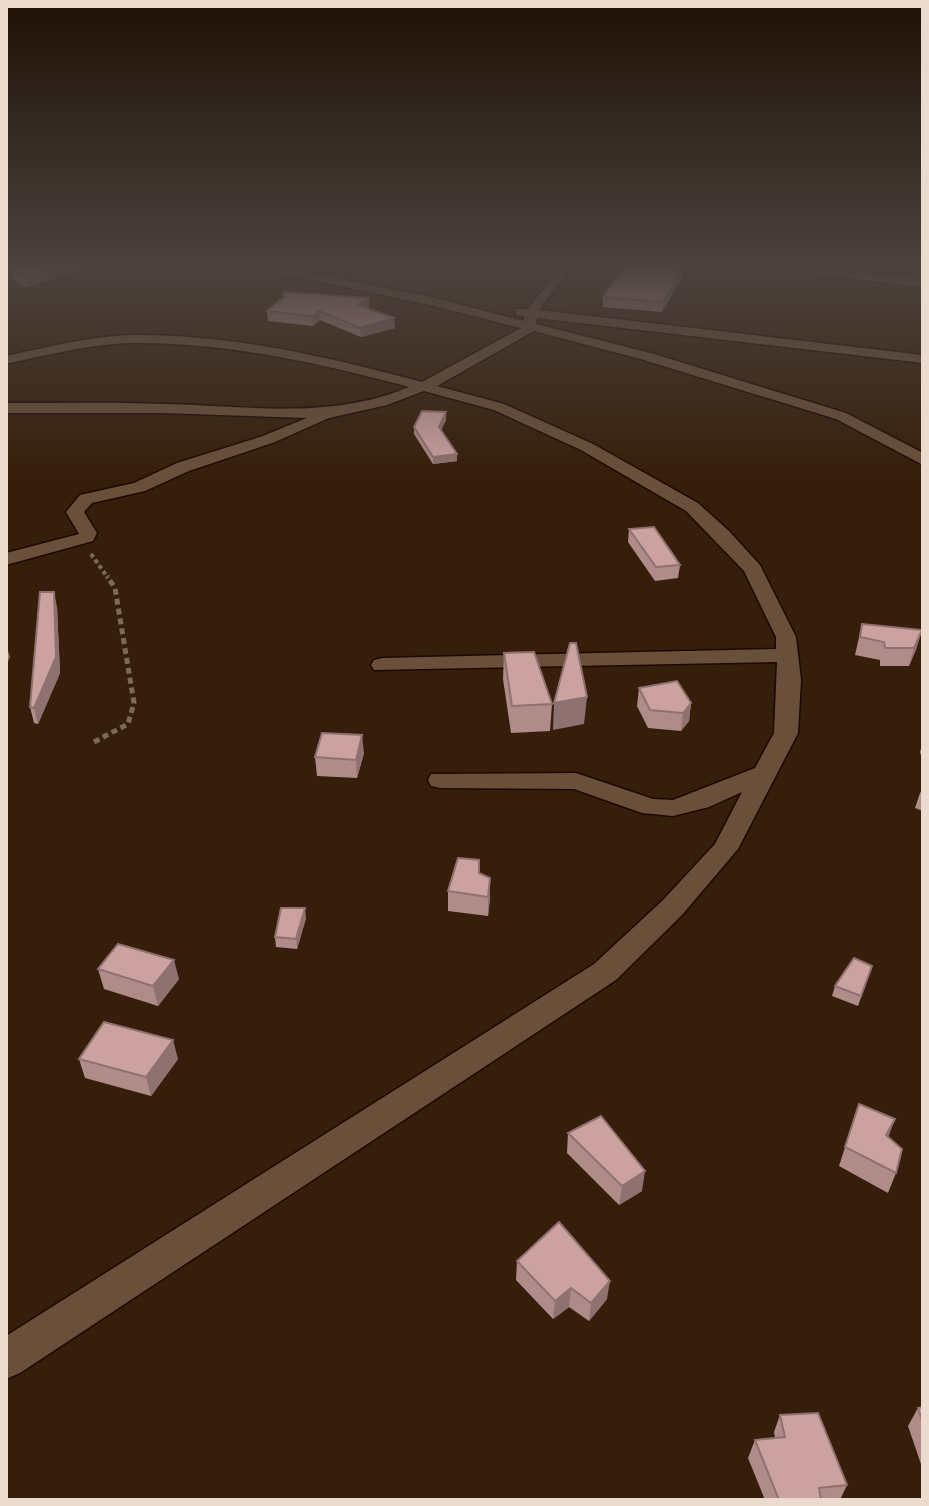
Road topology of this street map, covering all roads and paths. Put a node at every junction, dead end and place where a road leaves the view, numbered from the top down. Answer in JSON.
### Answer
{"nodes":[{"id":1,"x":516,"y":337,"type":"edge"},
{"id":2,"x":564,"y":337,"type":"edge"},
{"id":3,"x":738,"y":337,"type":"edge"},
{"id":4,"x":923,"y":359,"type":"edge"},
{"id":5,"x":6,"y":360,"type":"edge"},
{"id":6,"x":427,"y":386,"type":"junction"},
{"id":7,"x":6,"y":408,"type":"edge"},
{"id":8,"x":236,"y":412,"type":"junction"},
{"id":9,"x":328,"y":414,"type":"junction"},
{"id":10,"x":258,"y":443,"type":"junction"},
{"id":11,"x":923,"y":460,"type":"edge"},
{"id":12,"x":82,"y":540,"type":"junction"},
{"id":13,"x":6,"y":559,"type":"edge"},
{"id":14,"x":789,"y":655,"type":"junction"},
{"id":15,"x":382,"y":665,"type":"dead end"},
{"id":16,"x":94,"y":742,"type":"dead end"},
{"id":17,"x":765,"y":773,"type":"junction"},
{"id":18,"x":440,"y":780,"type":"dead end"},
{"id":19,"x":6,"y":1359,"type":"edge"}],
"edges":[{"from":1,"to":6,"type":"street"},
{"from":2,"to":11,"type":"street"},
{"from":3,"to":4,"type":"street"},
{"from":5,"to":6,"type":"street"},
{"from":6,"to":9,"type":"street"},
{"from":6,"to":14,"type":"street"},
{"from":7,"to":8,"type":"street"},
{"from":8,"to":9,"type":"street"},
{"from":8,"to":10,"type":"street"},
{"from":9,"to":10,"type":"street"},
{"from":10,"to":12,"type":"street"},
{"from":12,"to":13,"type":"street"},
{"from":12,"to":16,"type":"path"},
{"from":14,"to":15,"type":"street"},
{"from":14,"to":17,"type":"street"},
{"from":17,"to":18,"type":"street"},
{"from":17,"to":19,"type":"street"}]}
